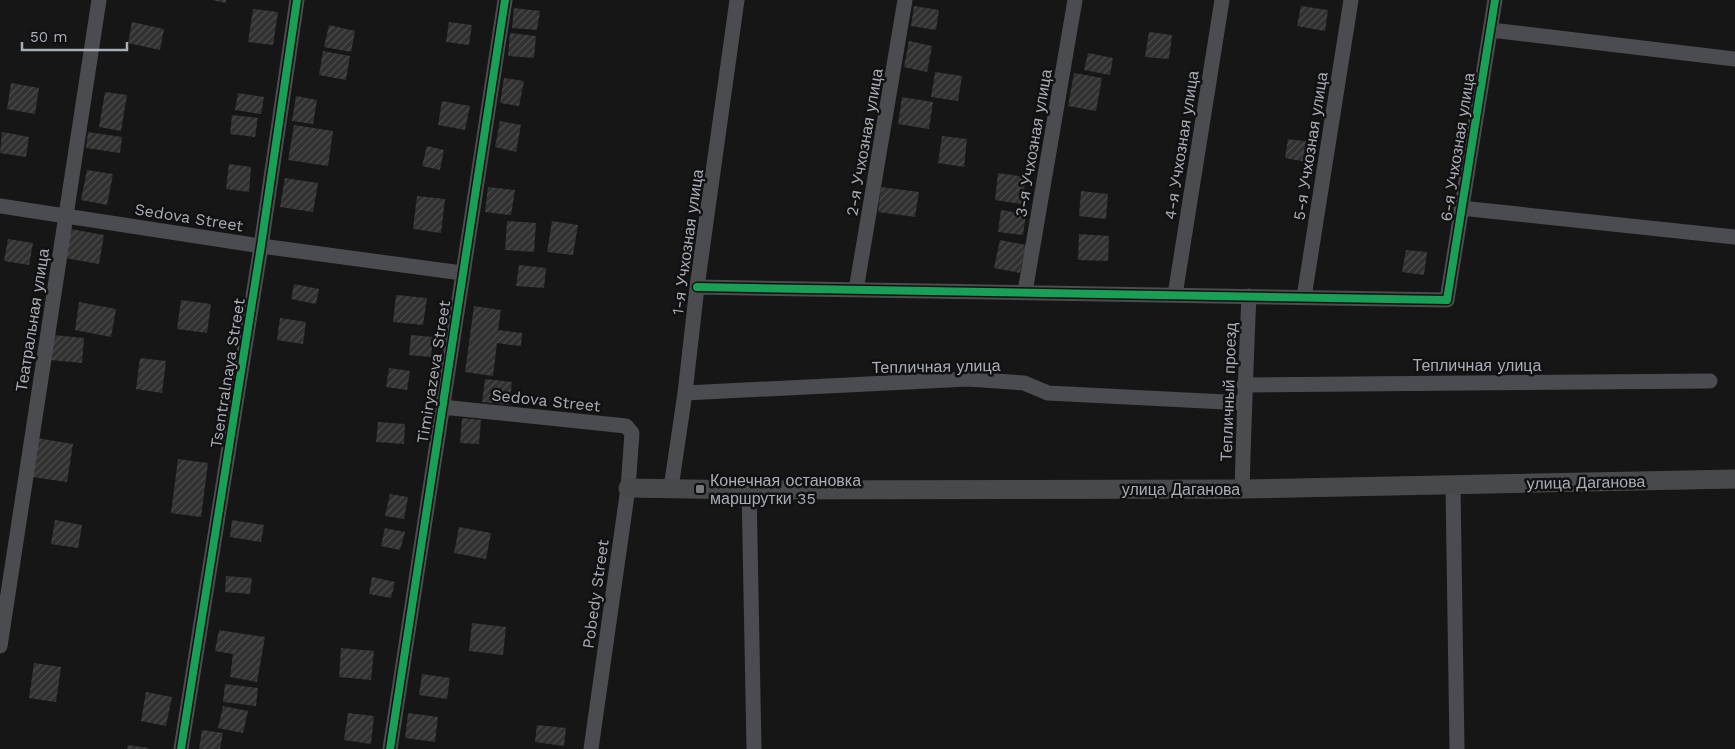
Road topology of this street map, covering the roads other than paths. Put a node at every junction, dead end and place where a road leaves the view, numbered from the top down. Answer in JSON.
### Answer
{"nodes":[{"id":1,"x":99,"y":0,"type":"edge"},
{"id":2,"x":297,"y":0,"type":"edge"},
{"id":3,"x":505,"y":0,"type":"edge"},
{"id":4,"x":737,"y":0,"type":"edge"},
{"id":5,"x":905,"y":0,"type":"edge"},
{"id":6,"x":1075,"y":0,"type":"edge"},
{"id":7,"x":1222,"y":0,"type":"edge"},
{"id":8,"x":1351,"y":0,"type":"edge"},
{"id":9,"x":1495,"y":0,"type":"edge"},
{"id":10,"x":1491,"y":30,"type":"junction"},
{"id":11,"x":1735,"y":59,"type":"edge"},
{"id":12,"x":0,"y":206,"type":"edge"},
{"id":13,"x":1461,"y":208,"type":"junction"},
{"id":14,"x":66,"y":216,"type":"junction"},
{"id":15,"x":1735,"y":237,"type":"edge"},
{"id":16,"x":261,"y":246,"type":"junction"},
{"id":17,"x":462,"y":274,"type":"junction"},
{"id":18,"x":698,"y":287,"type":"junction"},
{"id":19,"x":856,"y":290,"type":"junction"},
{"id":20,"x":1025,"y":292,"type":"junction"},
{"id":21,"x":1175,"y":295,"type":"junction"},
{"id":22,"x":1249,"y":296,"type":"junction"},
{"id":23,"x":1304,"y":297,"type":"junction"},
{"id":24,"x":1710,"y":381,"type":"dead end"},
{"id":25,"x":1244,"y":385,"type":"junction"},
{"id":26,"x":686,"y":393,"type":"junction"},
{"id":27,"x":1245,"y":403,"type":"junction"},
{"id":28,"x":442,"y":407,"type":"junction"},
{"id":29,"x":632,"y":444,"type":"joint"},
{"id":30,"x":1735,"y":477,"type":"edge"},
{"id":31,"x":1453,"y":485,"type":"junction"},
{"id":32,"x":628,"y":486,"type":"junction"},
{"id":33,"x":671,"y":486,"type":"junction"},
{"id":34,"x":1242,"y":487,"type":"junction"},
{"id":35,"x":749,"y":488,"type":"junction"},
{"id":36,"x":0,"y":646,"type":"edge"},
{"id":37,"x":182,"y":749,"type":"edge"},
{"id":38,"x":390,"y":749,"type":"edge"},
{"id":39,"x":591,"y":749,"type":"edge"},
{"id":40,"x":754,"y":749,"type":"edge"},
{"id":41,"x":1457,"y":749,"type":"edge"}],
"edges":[{"from":1,"to":14,"type":"street","name":"Театральная улица"},
{"from":2,"to":16,"type":"street","name":"Tsentralnaya Street"},
{"from":3,"to":17,"type":"street","name":"Timiryazeva Street"},
{"from":4,"to":18,"type":"street","name":"1-я Учхозная улица"},
{"from":5,"to":19,"type":"street","name":"2-я Учхозная улица"},
{"from":6,"to":20,"type":"street","name":"3-я Учхозная улица"},
{"from":7,"to":21,"type":"street","name":"4-я Учхозная улица"},
{"from":8,"to":23,"type":"street","name":"5-я Учхозная улица"},
{"from":9,"to":10,"type":"street","name":"6-я Учхозная улица"},
{"from":10,"to":11,"type":"street"},
{"from":10,"to":13,"type":"street","name":"6-я Учхозная улица"},
{"from":12,"to":14,"type":"street","name":"Sedova Street"},
{"from":13,"to":15,"type":"street"},
{"from":13,"to":23,"type":"street","name":"6-я Учхозная улица"},
{"from":14,"to":16,"type":"street","name":"Sedova Street"},
{"from":14,"to":36,"type":"street","name":"Театральная улица"},
{"from":16,"to":17,"type":"street","name":"Sedova Street"},
{"from":16,"to":37,"type":"street","name":"Tsentralnaya Street"},
{"from":17,"to":28,"type":"street","name":"Timiryazeva Street"},
{"from":18,"to":19,"type":"street"},
{"from":18,"to":26,"type":"street","name":"1-я Учхозная улица"},
{"from":19,"to":20,"type":"street"},
{"from":20,"to":21,"type":"street"},
{"from":21,"to":22,"type":"street"},
{"from":22,"to":23,"type":"street"},
{"from":22,"to":25,"type":"street","name":"Тепличный проезд"},
{"from":24,"to":25,"type":"street","name":"Тепличная улица"},
{"from":25,"to":27,"type":"street","name":"Тепличный проезд"},
{"from":26,"to":27,"type":"street","name":"Тепличная улица"},
{"from":26,"to":33,"type":"street","name":"1-я Учхозная улица"},
{"from":27,"to":34,"type":"street","name":"Тепличный проезд"},
{"from":28,"to":29,"type":"street","name":"Sedova Street"},
{"from":28,"to":38,"type":"street","name":"Timiryazeva Street"},
{"from":29,"to":32,"type":"street","name":"Pobedy Street"},
{"from":30,"to":31,"type":"main road","name":"улица Даганова"},
{"from":30,"to":34,"type":"main road","name":"улица Даганова"},
{"from":31,"to":34,"type":"main road","name":"улица Даганова"},
{"from":31,"to":41,"type":"street"},
{"from":32,"to":33,"type":"main road","name":"улица Даганова"},
{"from":32,"to":39,"type":"street","name":"Pobedy Street"},
{"from":33,"to":35,"type":"main road","name":"улица Даганова"},
{"from":34,"to":35,"type":"main road","name":"улица Даганова"},
{"from":35,"to":40,"type":"street"}]}
